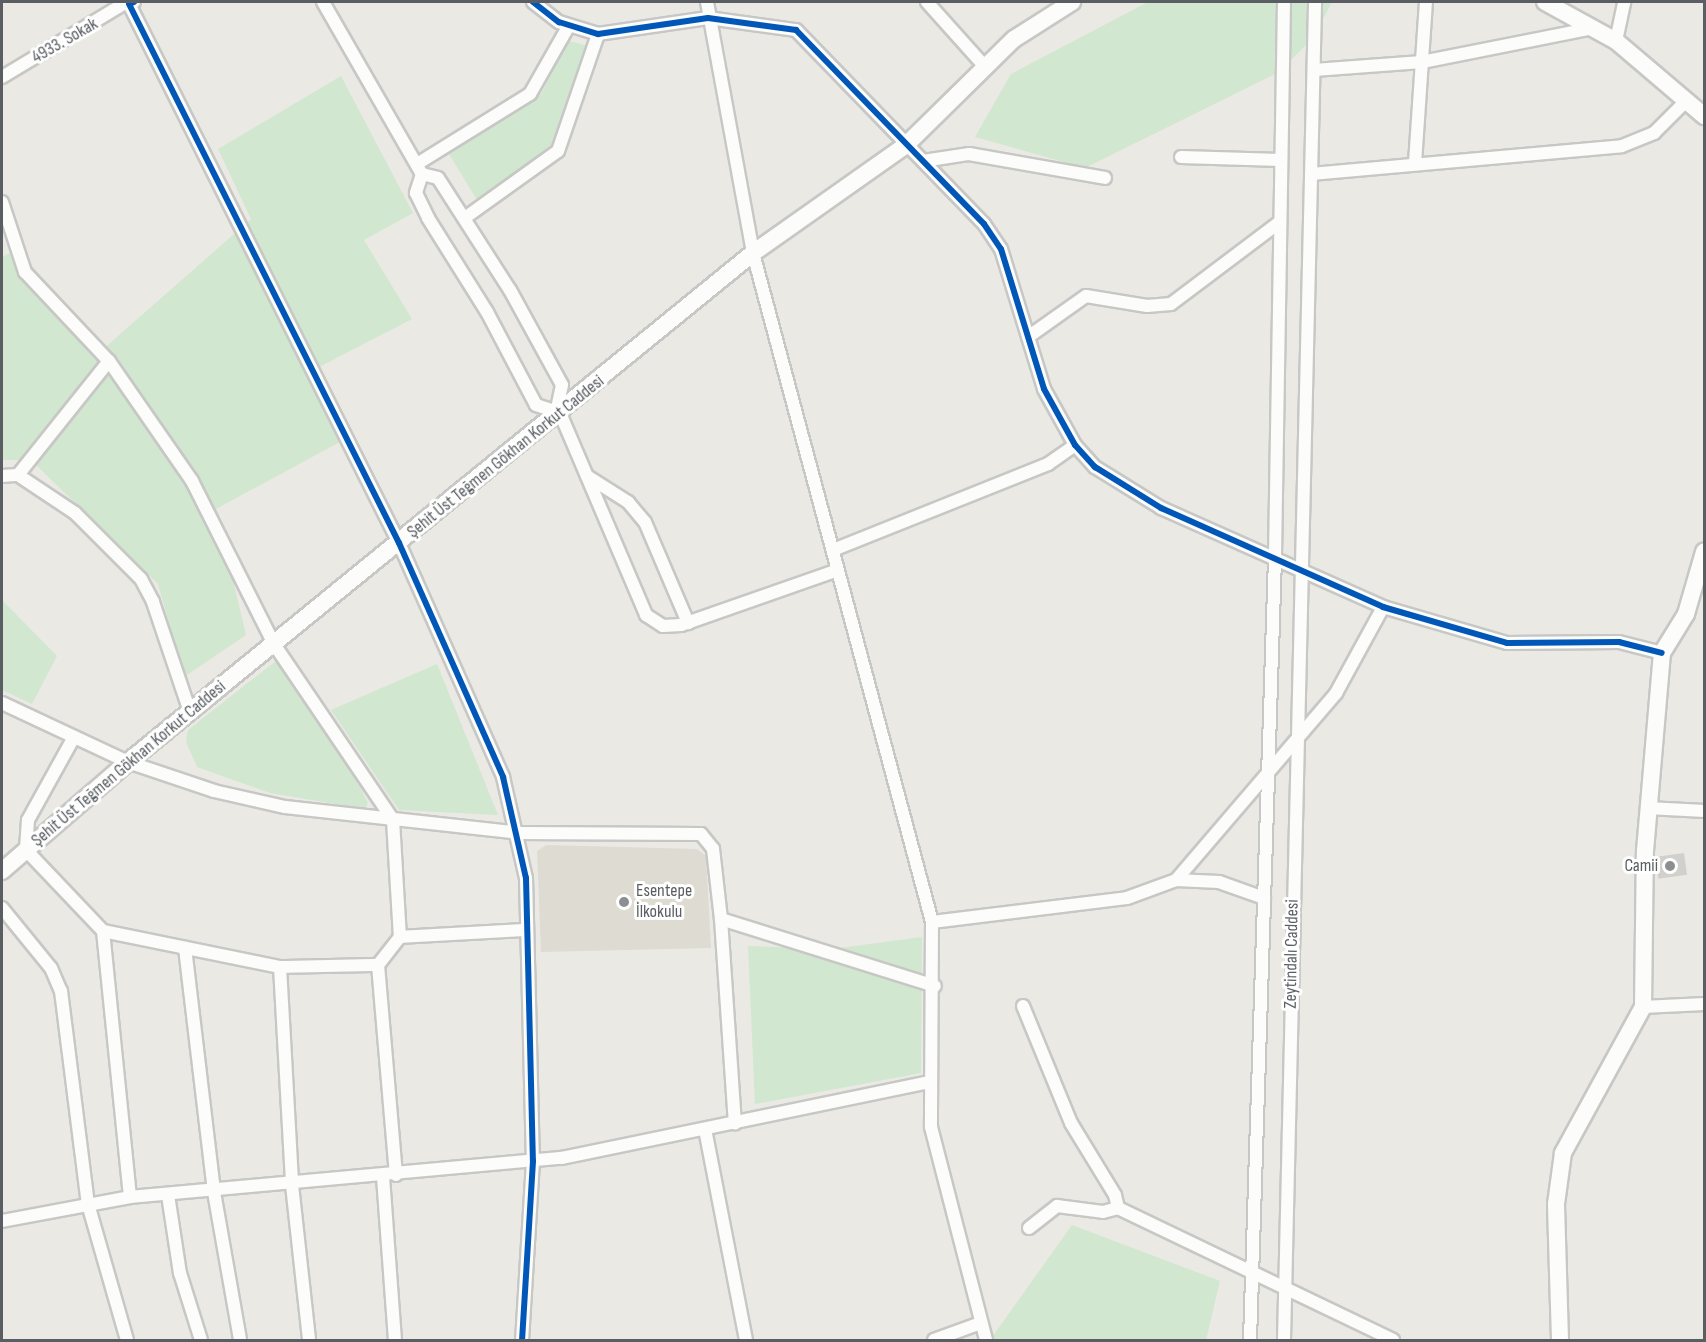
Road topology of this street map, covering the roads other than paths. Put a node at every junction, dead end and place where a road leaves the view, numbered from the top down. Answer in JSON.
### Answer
{"nodes":[{"id":1,"x":130,"y":2,"type":"edge"},
{"id":2,"x":323,"y":2,"type":"edge"},
{"id":3,"x":533,"y":2,"type":"edge"},
{"id":4,"x":707,"y":2,"type":"edge"},
{"id":5,"x":927,"y":2,"type":"edge"},
{"id":6,"x":1072,"y":2,"type":"edge"},
{"id":7,"x":1284,"y":2,"type":"edge"},
{"id":8,"x":1315,"y":2,"type":"edge"},
{"id":9,"x":1426,"y":2,"type":"edge"},
{"id":10,"x":1545,"y":2,"type":"edge"},
{"id":11,"x":1624,"y":2,"type":"edge"},
{"id":12,"x":708,"y":18,"type":"junction"},
{"id":13,"x":568,"y":27,"type":"junction"},
{"id":14,"x":1593,"y":28,"type":"junction"},
{"id":15,"x":598,"y":34,"type":"junction"},
{"id":16,"x":1616,"y":41,"type":"junction"},
{"id":17,"x":1422,"y":62,"type":"junction"},
{"id":18,"x":986,"y":68,"type":"junction"},
{"id":19,"x":1314,"y":70,"type":"junction"},
{"id":20,"x":2,"y":77,"type":"edge"},
{"id":21,"x":1686,"y":101,"type":"junction"},
{"id":22,"x":1704,"y":116,"type":"edge"},
{"id":23,"x":906,"y":145,"type":"junction"},
{"id":24,"x":1181,"y":157,"type":"dead end"},
{"id":25,"x":1281,"y":160,"type":"junction"},
{"id":26,"x":923,"y":161,"type":"junction"},
{"id":27,"x":1414,"y":163,"type":"junction"},
{"id":28,"x":419,"y":169,"type":"junction"},
{"id":29,"x":1311,"y":174,"type":"junction"},
{"id":30,"x":1105,"y":178,"type":"dead end"},
{"id":31,"x":2,"y":202,"type":"edge"},
{"id":32,"x":466,"y":217,"type":"junction"},
{"id":33,"x":1280,"y":222,"type":"junction"},
{"id":34,"x":753,"y":253,"type":"junction"},
{"id":35,"x":1028,"y":337,"type":"junction"},
{"id":36,"x":109,"y":361,"type":"junction"},
{"id":37,"x":559,"y":411,"type":"junction"},
{"id":38,"x":1075,"y":445,"type":"junction"},
{"id":39,"x":18,"y":475,"type":"junction"},
{"id":40,"x":2,"y":476,"type":"edge"},
{"id":41,"x":586,"y":476,"type":"junction"},
{"id":42,"x":399,"y":543,"type":"junction"},
{"id":43,"x":833,"y":550,"type":"junction"},
{"id":44,"x":1704,"y":552,"type":"edge"},
{"id":45,"x":1275,"y":556,"type":"junction"},
{"id":46,"x":1301,"y":567,"type":"junction"},
{"id":47,"x":838,"y":570,"type":"junction"},
{"id":48,"x":1383,"y":607,"type":"junction"},
{"id":49,"x":688,"y":623,"type":"junction"},
{"id":50,"x":274,"y":644,"type":"junction"},
{"id":51,"x":1662,"y":653,"type":"junction"},
{"id":52,"x":2,"y":703,"type":"edge"},
{"id":53,"x":189,"y":712,"type":"junction"},
{"id":54,"x":1298,"y":732,"type":"junction"},
{"id":55,"x":74,"y":737,"type":"junction"},
{"id":56,"x":128,"y":762,"type":"junction"},
{"id":57,"x":1268,"y":768,"type":"junction"},
{"id":58,"x":1648,"y":808,"type":"junction"},
{"id":59,"x":1704,"y":811,"type":"edge"},
{"id":60,"x":393,"y":820,"type":"junction"},
{"id":61,"x":519,"y":833,"type":"junction"},
{"id":62,"x":26,"y":850,"type":"junction"},
{"id":63,"x":2,"y":871,"type":"edge"},
{"id":64,"x":1176,"y":880,"type":"junction"},
{"id":65,"x":1264,"y":898,"type":"junction"},
{"id":66,"x":2,"y":908,"type":"edge"},
{"id":67,"x":721,"y":919,"type":"junction"},
{"id":68,"x":932,"y":922,"type":"junction"},
{"id":69,"x":527,"y":930,"type":"junction"},
{"id":70,"x":103,"y":931,"type":"junction"},
{"id":71,"x":400,"y":937,"type":"junction"},
{"id":72,"x":185,"y":948,"type":"junction"},
{"id":73,"x":378,"y":965,"type":"junction"},
{"id":74,"x":280,"y":967,"type":"junction"},
{"id":75,"x":935,"y":986,"type":"junction"},
{"id":76,"x":1704,"y":1004,"type":"edge"},
{"id":77,"x":1023,"y":1006,"type":"dead end"},
{"id":78,"x":1643,"y":1007,"type":"junction"},
{"id":79,"x":930,"y":1082,"type":"junction"},
{"id":80,"x":735,"y":1124,"type":"junction"},
{"id":81,"x":705,"y":1129,"type":"junction"},
{"id":82,"x":533,"y":1161,"type":"junction"},
{"id":83,"x":396,"y":1175,"type":"junction"},
{"id":84,"x":382,"y":1177,"type":"junction"},
{"id":85,"x":292,"y":1185,"type":"junction"},
{"id":86,"x":214,"y":1192,"type":"junction"},
{"id":87,"x":168,"y":1195,"type":"junction"},
{"id":88,"x":130,"y":1197,"type":"junction"},
{"id":89,"x":88,"y":1204,"type":"junction"},
{"id":90,"x":1118,"y":1208,"type":"junction"},
{"id":91,"x":2,"y":1221,"type":"edge"},
{"id":92,"x":1029,"y":1228,"type":"dead end"},
{"id":93,"x":1252,"y":1272,"type":"junction"},
{"id":94,"x":1284,"y":1287,"type":"junction"},
{"id":95,"x":981,"y":1323,"type":"junction"},
{"id":96,"x":933,"y":1339,"type":"edge"},
{"id":97,"x":127,"y":1341,"type":"edge"},
{"id":98,"x":201,"y":1341,"type":"edge"},
{"id":99,"x":240,"y":1341,"type":"edge"},
{"id":100,"x":309,"y":1341,"type":"edge"},
{"id":101,"x":395,"y":1341,"type":"edge"},
{"id":102,"x":522,"y":1341,"type":"edge"},
{"id":103,"x":746,"y":1341,"type":"edge"},
{"id":104,"x":920,"y":1341,"type":"edge"},
{"id":105,"x":986,"y":1341,"type":"edge"},
{"id":106,"x":1250,"y":1341,"type":"edge"},
{"id":107,"x":1284,"y":1341,"type":"edge"},
{"id":108,"x":1393,"y":1341,"type":"edge"},
{"id":109,"x":1560,"y":1341,"type":"edge"}],
"edges":[{"from":1,"to":20,"type":"street","name":"4933. Sokak"},
{"from":1,"to":42,"type":"street"},
{"from":2,"to":28,"type":"street"},
{"from":3,"to":13,"type":"street"},
{"from":4,"to":12,"type":"street"},
{"from":5,"to":18,"type":"street"},
{"from":6,"to":18,"type":"street","name":"Şehit Üst Teğmen Gökhan Korkut Caddesi"},
{"from":7,"to":25,"type":"street"},
{"from":8,"to":19,"type":"street","name":"Zeytindalı Caddesi"},
{"from":9,"to":17,"type":"street"},
{"from":10,"to":14,"type":"street"},
{"from":11,"to":16,"type":"street"},
{"from":12,"to":15,"type":"street"},
{"from":12,"to":23,"type":"street"},
{"from":12,"to":34,"type":"street"},
{"from":13,"to":15,"type":"street"},
{"from":13,"to":28,"type":"street"},
{"from":14,"to":16,"type":"street"},
{"from":14,"to":17,"type":"street"},
{"from":15,"to":32,"type":"street"},
{"from":16,"to":21,"type":"street"},
{"from":17,"to":19,"type":"street"},
{"from":17,"to":27,"type":"street"},
{"from":18,"to":23,"type":"street","name":"Şehit Üst Teğmen Gökhan Korkut Caddesi"},
{"from":19,"to":29,"type":"street","name":"Zeytindalı Caddesi"},
{"from":21,"to":22,"type":"street"},
{"from":21,"to":27,"type":"street"},
{"from":23,"to":26,"type":"street"},
{"from":23,"to":34,"type":"street","name":"Şehit Üst Teğmen Gökhan Korkut Caddesi"},
{"from":24,"to":25,"type":"street"},
{"from":25,"to":33,"type":"street"},
{"from":26,"to":30,"type":"street"},
{"from":26,"to":35,"type":"street"},
{"from":27,"to":29,"type":"street"},
{"from":28,"to":32,"type":"street"},
{"from":28,"to":37,"type":"street"},
{"from":29,"to":46,"type":"street","name":"Zeytindalı Caddesi"},
{"from":31,"to":36,"type":"street"},
{"from":32,"to":37,"type":"street"},
{"from":33,"to":35,"type":"street"},
{"from":33,"to":45,"type":"street"},
{"from":34,"to":37,"type":"street","name":"Şehit Üst Teğmen Gökhan Korkut Caddesi"},
{"from":34,"to":43,"type":"street"},
{"from":35,"to":38,"type":"street"},
{"from":36,"to":39,"type":"street"},
{"from":36,"to":50,"type":"street"},
{"from":37,"to":41,"type":"street"},
{"from":37,"to":42,"type":"street","name":"Şehit Üst Teğmen Gökhan Korkut Caddesi"},
{"from":38,"to":43,"type":"street"},
{"from":38,"to":45,"type":"street"},
{"from":39,"to":40,"type":"street"},
{"from":39,"to":53,"type":"street"},
{"from":41,"to":49,"type":"street"},
{"from":41,"to":49,"type":"street"},
{"from":42,"to":50,"type":"street","name":"Şehit Üst Teğmen Gökhan Korkut Caddesi"},
{"from":42,"to":61,"type":"street"},
{"from":43,"to":47,"type":"street"},
{"from":44,"to":51,"type":"street"},
{"from":45,"to":46,"type":"street"},
{"from":45,"to":57,"type":"street"},
{"from":46,"to":48,"type":"street"},
{"from":46,"to":54,"type":"street","name":"Zeytindalı Caddesi"},
{"from":47,"to":49,"type":"street"},
{"from":47,"to":68,"type":"street"},
{"from":48,"to":51,"type":"street"},
{"from":48,"to":54,"type":"street"},
{"from":50,"to":53,"type":"street","name":"Şehit Üst Teğmen Gökhan Korkut Caddesi"},
{"from":50,"to":60,"type":"street"},
{"from":51,"to":58,"type":"street"},
{"from":52,"to":55,"type":"street"},
{"from":53,"to":56,"type":"street","name":"Şehit Üst Teğmen Gökhan Korkut Caddesi"},
{"from":54,"to":57,"type":"street"},
{"from":54,"to":94,"type":"street","name":"Zeytindalı Caddesi"},
{"from":55,"to":56,"type":"street"},
{"from":55,"to":62,"type":"street"},
{"from":56,"to":60,"type":"street"},
{"from":56,"to":62,"type":"street","name":"Şehit Üst Teğmen Gökhan Korkut Caddesi"},
{"from":57,"to":64,"type":"street"},
{"from":57,"to":65,"type":"street"},
{"from":58,"to":59,"type":"street"},
{"from":58,"to":78,"type":"street"},
{"from":60,"to":61,"type":"street"},
{"from":60,"to":71,"type":"street"},
{"from":61,"to":67,"type":"street"},
{"from":61,"to":69,"type":"street"},
{"from":62,"to":63,"type":"street","name":"Şehit Üst Teğmen Gökhan Korkut Caddesi"},
{"from":62,"to":70,"type":"street"},
{"from":64,"to":65,"type":"street"},
{"from":64,"to":68,"type":"street"},
{"from":65,"to":93,"type":"street"},
{"from":66,"to":89,"type":"street"},
{"from":67,"to":75,"type":"street"},
{"from":67,"to":80,"type":"street"},
{"from":68,"to":75,"type":"street"},
{"from":69,"to":71,"type":"street"},
{"from":69,"to":82,"type":"street"},
{"from":70,"to":72,"type":"street"},
{"from":70,"to":88,"type":"street"},
{"from":71,"to":73,"type":"street"},
{"from":72,"to":74,"type":"street"},
{"from":72,"to":86,"type":"street"},
{"from":73,"to":74,"type":"street"},
{"from":73,"to":83,"type":"street"},
{"from":74,"to":85,"type":"street"},
{"from":75,"to":79,"type":"street"},
{"from":76,"to":78,"type":"street"},
{"from":77,"to":90,"type":"street"},
{"from":78,"to":109,"type":"street"},
{"from":79,"to":80,"type":"street"},
{"from":79,"to":95,"type":"street"},
{"from":80,"to":81,"type":"street"},
{"from":81,"to":82,"type":"street"},
{"from":81,"to":103,"type":"street"},
{"from":82,"to":83,"type":"street"},
{"from":82,"to":102,"type":"street"},
{"from":83,"to":84,"type":"street"},
{"from":84,"to":85,"type":"street"},
{"from":84,"to":101,"type":"street"},
{"from":85,"to":86,"type":"street"},
{"from":85,"to":100,"type":"street"},
{"from":86,"to":87,"type":"street"},
{"from":86,"to":99,"type":"street"},
{"from":87,"to":88,"type":"street"},
{"from":87,"to":98,"type":"street"},
{"from":88,"to":89,"type":"street"},
{"from":89,"to":91,"type":"street"},
{"from":89,"to":97,"type":"street"},
{"from":90,"to":92,"type":"street"},
{"from":90,"to":93,"type":"street"},
{"from":93,"to":94,"type":"street"},
{"from":93,"to":106,"type":"street"},
{"from":94,"to":107,"type":"street","name":"Zeytindalı Caddesi"},
{"from":94,"to":108,"type":"street"},
{"from":95,"to":96,"type":"street"},
{"from":95,"to":105,"type":"street"},
{"from":96,"to":104,"type":"street"}]}
